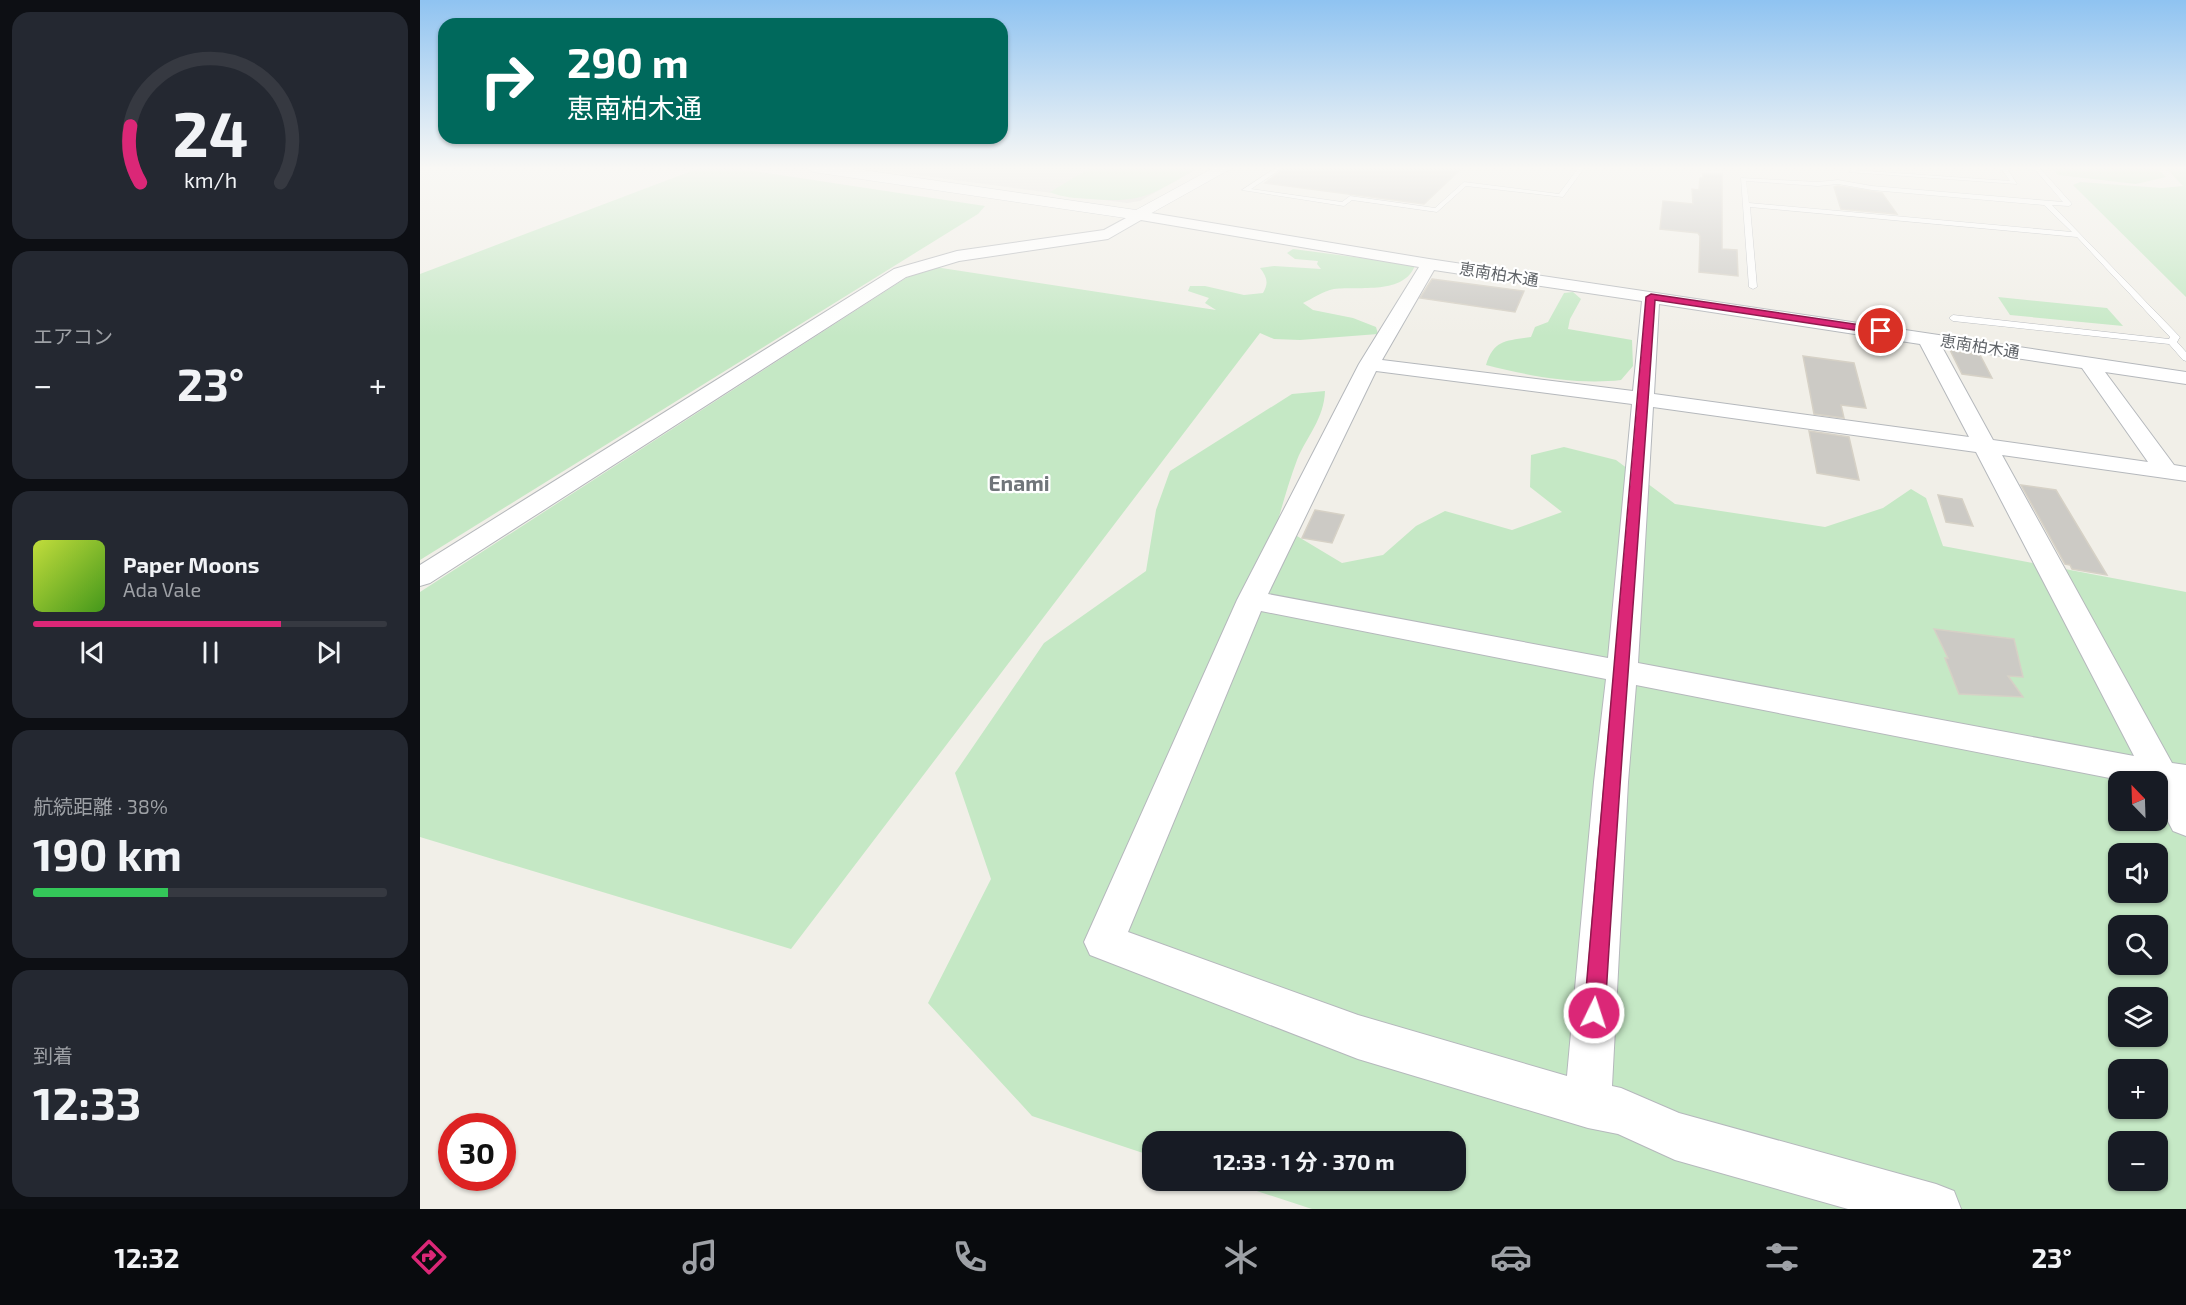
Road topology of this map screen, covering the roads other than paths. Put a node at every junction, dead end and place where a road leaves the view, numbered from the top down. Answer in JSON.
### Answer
{"nodes":[{"id":1,"x":1125,"y":223,"type":"edge"},
{"id":2,"x":1189,"y":223,"type":"edge"},
{"id":3,"x":1748,"y":223,"type":"edge"},
{"id":4,"x":1950,"y":223,"type":"edge"},
{"id":5,"x":2067,"y":223,"type":"edge"},
{"id":6,"x":2079,"y":235,"type":"junction"},
{"id":7,"x":1429,"y":264,"type":"junction"},
{"id":8,"x":1753,"y":287,"type":"dead end"},
{"id":9,"x":1651,"y":297,"type":"junction"},
{"id":10,"x":1953,"y":318,"type":"dead end"},
{"id":11,"x":1928,"y":338,"type":"junction"},
{"id":12,"x":2172,"y":342,"type":"junction"},
{"id":13,"x":2186,"y":358,"type":"edge"},
{"id":14,"x":2088,"y":362,"type":"junction"},
{"id":15,"x":1369,"y":364,"type":"junction"},
{"id":16,"x":2186,"y":378,"type":"edge"},
{"id":17,"x":1644,"y":399,"type":"junction"},
{"id":18,"x":1984,"y":447,"type":"junction"},
{"id":19,"x":2176,"y":473,"type":"edge"},
{"id":20,"x":420,"y":577,"type":"edge"},
{"id":21,"x":1251,"y":600,"type":"junction"},
{"id":22,"x":1622,"y":670,"type":"junction"},
{"id":23,"x":2174,"y":777,"type":"edge"},
{"id":24,"x":2186,"y":821,"type":"edge"},
{"id":25,"x":1588,"y":1105,"type":"junction"},
{"id":26,"x":1936,"y":1209,"type":"edge"}],
"edges":[{"from":1,"to":20,"type":"street"},
{"from":2,"to":7,"type":"street","name":"恵南柏木通"},
{"from":3,"to":8,"type":"lane"},
{"from":4,"to":6,"type":"lane"},
{"from":5,"to":6,"type":"lane"},
{"from":6,"to":12,"type":"lane"},
{"from":7,"to":9,"type":"street","name":"恵南柏木通"},
{"from":7,"to":15,"type":"street"},
{"from":9,"to":11,"type":"street","name":"恵南柏木通"},
{"from":9,"to":17,"type":"street"},
{"from":10,"to":12,"type":"lane"},
{"from":11,"to":14,"type":"street","name":"恵南柏木通"},
{"from":11,"to":18,"type":"street"},
{"from":12,"to":13,"type":"lane"},
{"from":14,"to":16,"type":"street","name":"恵南柏木通"},
{"from":14,"to":19,"type":"street"},
{"from":15,"to":17,"type":"street"},
{"from":15,"to":21,"type":"street"},
{"from":17,"to":18,"type":"street"},
{"from":17,"to":22,"type":"street"},
{"from":18,"to":19,"type":"street"},
{"from":18,"to":23,"type":"street"},
{"from":21,"to":22,"type":"street"},
{"from":21,"to":25,"type":"street"},
{"from":22,"to":23,"type":"street"},
{"from":22,"to":25,"type":"street"},
{"from":23,"to":24,"type":"street"},
{"from":25,"to":26,"type":"street"}]}
